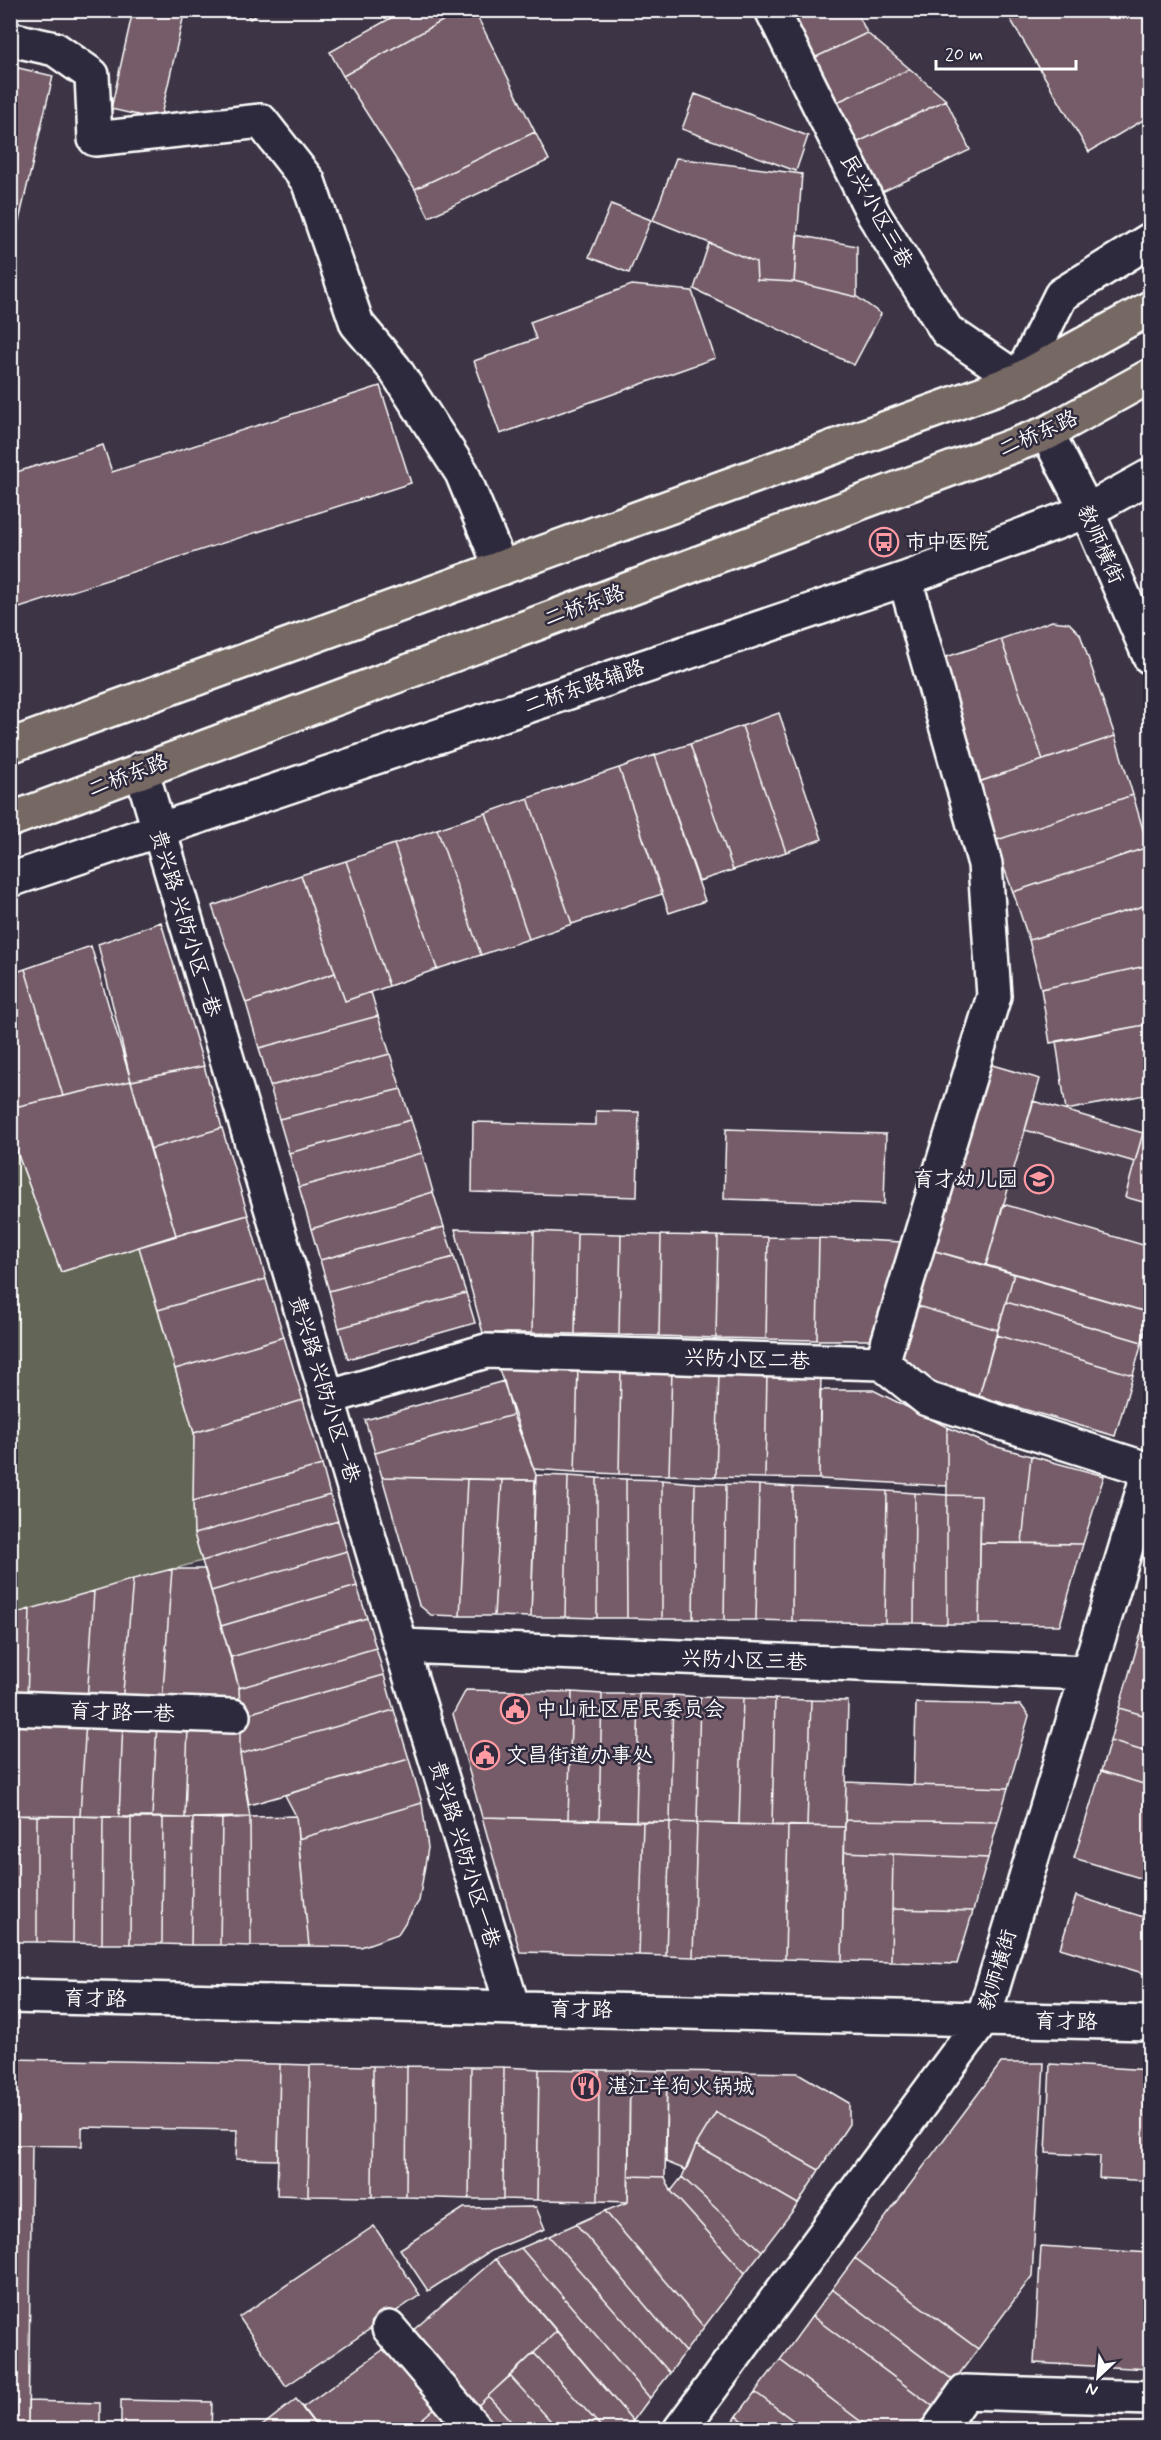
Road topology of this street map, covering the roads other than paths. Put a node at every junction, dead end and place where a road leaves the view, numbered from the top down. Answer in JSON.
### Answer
{"nodes":[{"id":1,"x":772,"y":10,"type":"edge"},
{"id":2,"x":10,"y":39,"type":"edge"},
{"id":3,"x":1150,"y":240,"type":"edge"},
{"id":4,"x":1150,"y":308,"type":"edge"},
{"id":5,"x":1150,"y":376,"type":"edge"},
{"id":6,"x":1019,"y":380,"type":"junction"},
{"id":7,"x":1047,"y":433,"type":"junction"},
{"id":8,"x":1150,"y":476,"type":"edge"},
{"id":9,"x":1088,"y":511,"type":"junction"},
{"id":10,"x":501,"y":568,"type":"junction"},
{"id":11,"x":905,"y":579,"type":"junction"},
{"id":12,"x":1150,"y":657,"type":"edge"},
{"id":13,"x":10,"y":746,"type":"edge"},
{"id":14,"x":141,"y":770,"type":"junction"},
{"id":15,"x":10,"y":820,"type":"edge"},
{"id":16,"x":158,"y":830,"type":"junction"},
{"id":17,"x":10,"y":880,"type":"edge"},
{"id":18,"x":882,"y":1363,"type":"junction"},
{"id":19,"x":327,"y":1398,"type":"junction"},
{"id":20,"x":1150,"y":1469,"type":"edge"},
{"id":21,"x":401,"y":1646,"type":"junction"},
{"id":22,"x":1088,"y":1673,"type":"junction"},
{"id":23,"x":10,"y":1708,"type":"edge"},
{"id":24,"x":233,"y":1716,"type":"dead end"},
{"id":25,"x":10,"y":1996,"type":"edge"},
{"id":26,"x":513,"y":2008,"type":"junction"},
{"id":27,"x":983,"y":2019,"type":"junction"},
{"id":28,"x":1150,"y":2023,"type":"edge"},
{"id":29,"x":389,"y":2328,"type":"dead end"},
{"id":30,"x":1150,"y":2398,"type":"edge"},
{"id":31,"x":476,"y":2430,"type":"edge"},
{"id":32,"x":680,"y":2430,"type":"edge"},
{"id":33,"x":938,"y":2430,"type":"edge"}],
"edges":[{"from":1,"to":6,"type":"street","name":"民兴小区三巷"},
{"from":2,"to":10,"type":"street"},
{"from":3,"to":6,"type":"street"},
{"from":4,"to":6,"type":"main road"},
{"from":5,"to":7,"type":"main road","name":"二桥东路"},
{"from":6,"to":10,"type":"main road"},
{"from":7,"to":9,"type":"street","name":"教师横街"},
{"from":7,"to":14,"type":"main road","name":"二桥东路"},
{"from":8,"to":9,"type":"street","name":"二桥东路辅路"},
{"from":9,"to":11,"type":"street","name":"二桥东路辅路"},
{"from":9,"to":12,"type":"street","name":"教师横街"},
{"from":10,"to":13,"type":"main road"},
{"from":11,"to":16,"type":"street","name":"二桥东路辅路"},
{"from":11,"to":18,"type":"street"},
{"from":14,"to":15,"type":"main road","name":"二桥东路"},
{"from":14,"to":16,"type":"street","name":"贵兴路 兴防小区一巷"},
{"from":16,"to":17,"type":"street","name":"二桥东路辅路"},
{"from":16,"to":19,"type":"street","name":"贵兴路 兴防小区一巷"},
{"from":18,"to":19,"type":"street","name":"兴防小区二巷"},
{"from":18,"to":20,"type":"street"},
{"from":19,"to":21,"type":"street","name":"贵兴路 兴防小区一巷"},
{"from":20,"to":22,"type":"street","name":"教师横街"},
{"from":21,"to":22,"type":"street","name":"兴防小区三巷"},
{"from":21,"to":26,"type":"street","name":"贵兴路 兴防小区一巷"},
{"from":22,"to":27,"type":"street","name":"教师横街"},
{"from":23,"to":24,"type":"street","name":"育才路一巷"},
{"from":25,"to":26,"type":"street","name":"育才路"},
{"from":26,"to":27,"type":"street","name":"育才路"},
{"from":27,"to":28,"type":"street","name":"育才路"},
{"from":27,"to":32,"type":"street","name":"教师横街"},
{"from":29,"to":31,"type":"street"},
{"from":30,"to":33,"type":"street"}]}
